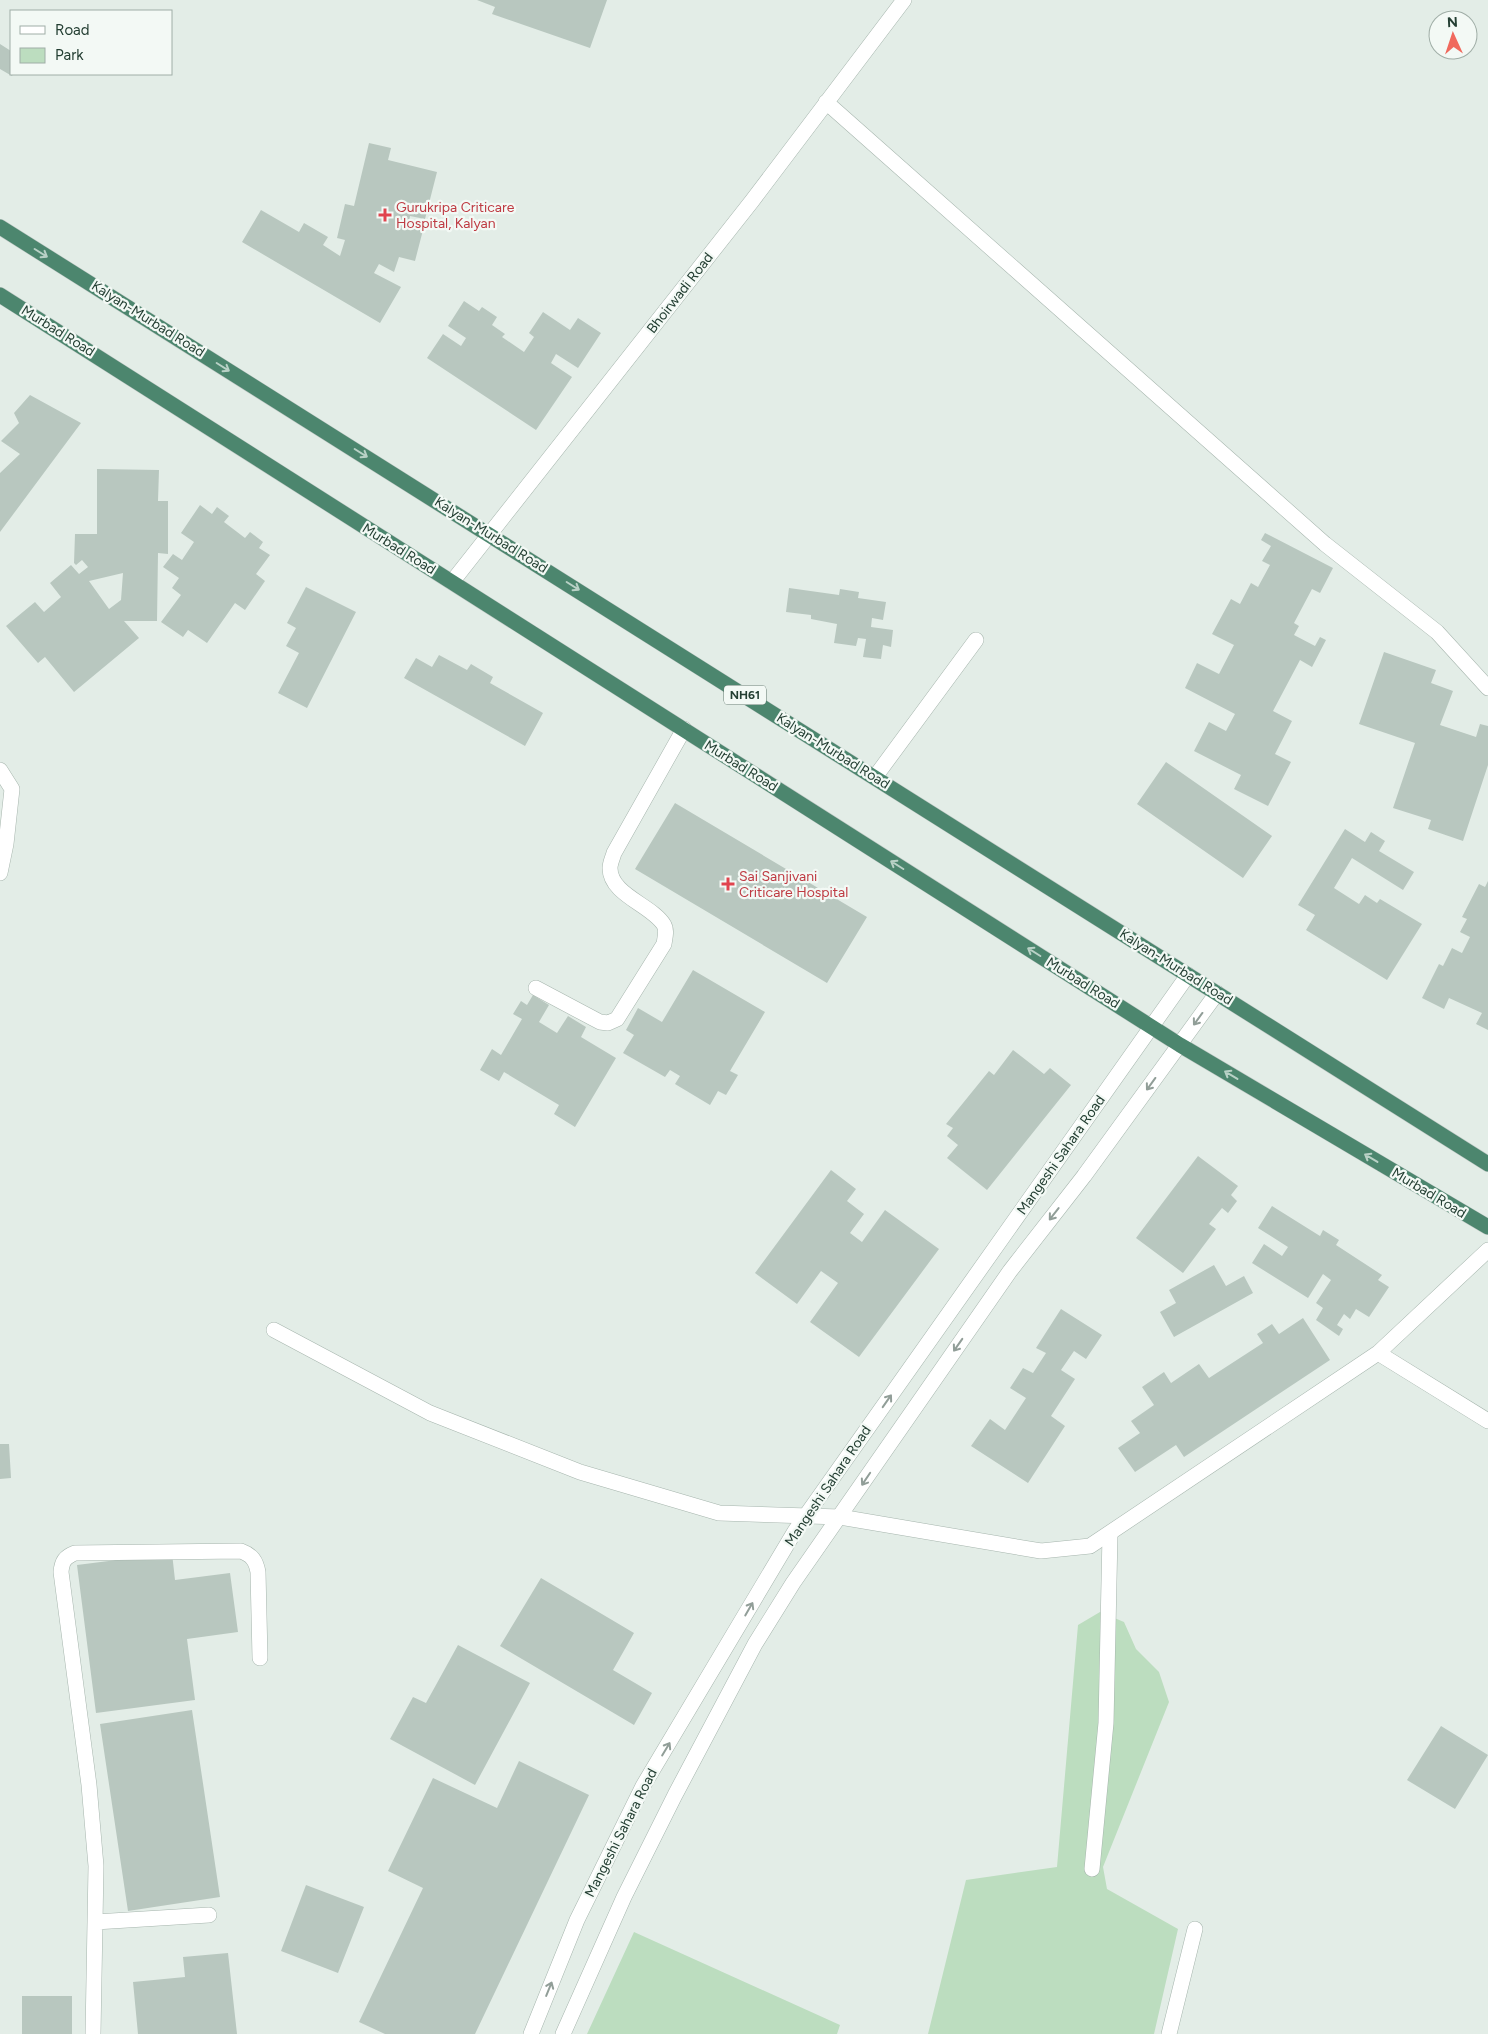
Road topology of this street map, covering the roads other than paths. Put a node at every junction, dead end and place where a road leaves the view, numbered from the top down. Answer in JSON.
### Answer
{"nodes":[{"id":1,"x":904,"y":0,"type":"edge"},
{"id":2,"x":826,"y":102,"type":"junction"},
{"id":3,"x":0,"y":227,"type":"edge"},
{"id":4,"x":0,"y":295,"type":"edge"},
{"id":5,"x":490,"y":535,"type":"junction"},
{"id":6,"x":452,"y":582,"type":"junction"},
{"id":7,"x":976,"y":640,"type":"dead end"},
{"id":8,"x":1488,"y":688,"type":"edge"},
{"id":9,"x":684,"y":729,"type":"junction"},
{"id":10,"x":0,"y":770,"type":"edge"},
{"id":11,"x":875,"y":777,"type":"junction"},
{"id":12,"x":0,"y":873,"type":"edge"},
{"id":13,"x":1188,"y":975,"type":"junction"},
{"id":14,"x":536,"y":988,"type":"dead end"},
{"id":15,"x":1217,"y":993,"type":"junction"},
{"id":16,"x":1152,"y":1027,"type":"junction"},
{"id":17,"x":1180,"y":1045,"type":"junction"},
{"id":18,"x":1488,"y":1164,"type":"edge"},
{"id":19,"x":1488,"y":1227,"type":"edge"},
{"id":20,"x":1488,"y":1250,"type":"edge"},
{"id":21,"x":274,"y":1330,"type":"dead end"},
{"id":22,"x":1378,"y":1353,"type":"junction"},
{"id":23,"x":1488,"y":1420,"type":"edge"},
{"id":24,"x":805,"y":1516,"type":"junction"},
{"id":25,"x":840,"y":1518,"type":"junction"},
{"id":26,"x":1110,"y":1534,"type":"junction"},
{"id":27,"x":260,"y":1658,"type":"dead end"},
{"id":28,"x":1092,"y":1869,"type":"dead end"},
{"id":29,"x":209,"y":1916,"type":"dead end"},
{"id":30,"x":95,"y":1922,"type":"junction"},
{"id":31,"x":1195,"y":1929,"type":"dead end"},
{"id":32,"x":93,"y":2034,"type":"edge"},
{"id":33,"x":531,"y":2034,"type":"edge"},
{"id":34,"x":563,"y":2034,"type":"edge"},
{"id":35,"x":1169,"y":2034,"type":"edge"}],
"edges":[{"from":1,"to":2,"type":"street","name":"Bhoirwadi Road"},
{"from":2,"to":5,"type":"street","name":"Bhoirwadi Road"},
{"from":2,"to":8,"type":"street"},
{"from":3,"to":5,"type":"highway","name":"Kalyan-Murbad Road","number":"NH61","one_way":true},
{"from":4,"to":6,"type":"highway","name":"Murbad Road"},
{"from":5,"to":6,"type":"street","name":"Bhoirwadi Road"},
{"from":5,"to":11,"type":"highway","name":"Kalyan-Murbad Road","number":"NH61","one_way":true},
{"from":6,"to":9,"type":"highway","name":"Murbad Road"},
{"from":7,"to":11,"type":"street"},
{"from":9,"to":14,"type":"street"},
{"from":16,"to":9,"type":"highway","name":"Murbad Road","one_way":true},
{"from":10,"to":12,"type":"street"},
{"from":11,"to":13,"type":"highway","name":"Kalyan-Murbad Road","number":"NH61"},
{"from":13,"to":15,"type":"highway","name":"Kalyan-Murbad Road","number":"NH61"},
{"from":13,"to":16,"type":"street","name":"Mangeshi Sahara Road"},
{"from":15,"to":17,"type":"street","name":"Mangeshi Sahara Road","one_way":true},
{"from":15,"to":18,"type":"highway","name":"Kalyan-Murbad Road","number":"NH61"},
{"from":16,"to":17,"type":"highway","name":"Murbad Road"},
{"from":24,"to":16,"type":"street","name":"Mangeshi Sahara Road","one_way":true},
{"from":19,"to":17,"type":"highway","name":"Murbad Road","one_way":true},
{"from":17,"to":25,"type":"street","name":"Mangeshi Sahara Road","one_way":true},
{"from":20,"to":22,"type":"street"},
{"from":21,"to":24,"type":"street"},
{"from":22,"to":23,"type":"street"},
{"from":22,"to":26,"type":"street"},
{"from":24,"to":25,"type":"street"},
{"from":33,"to":24,"type":"street","name":"Mangeshi Sahara Road","one_way":true},
{"from":25,"to":26,"type":"street"},
{"from":25,"to":34,"type":"street","name":"Mangeshi Sahara Road"},
{"from":26,"to":28,"type":"street"},
{"from":27,"to":30,"type":"street"},
{"from":29,"to":30,"type":"street"},
{"from":30,"to":32,"type":"street"},
{"from":31,"to":35,"type":"street"}]}
